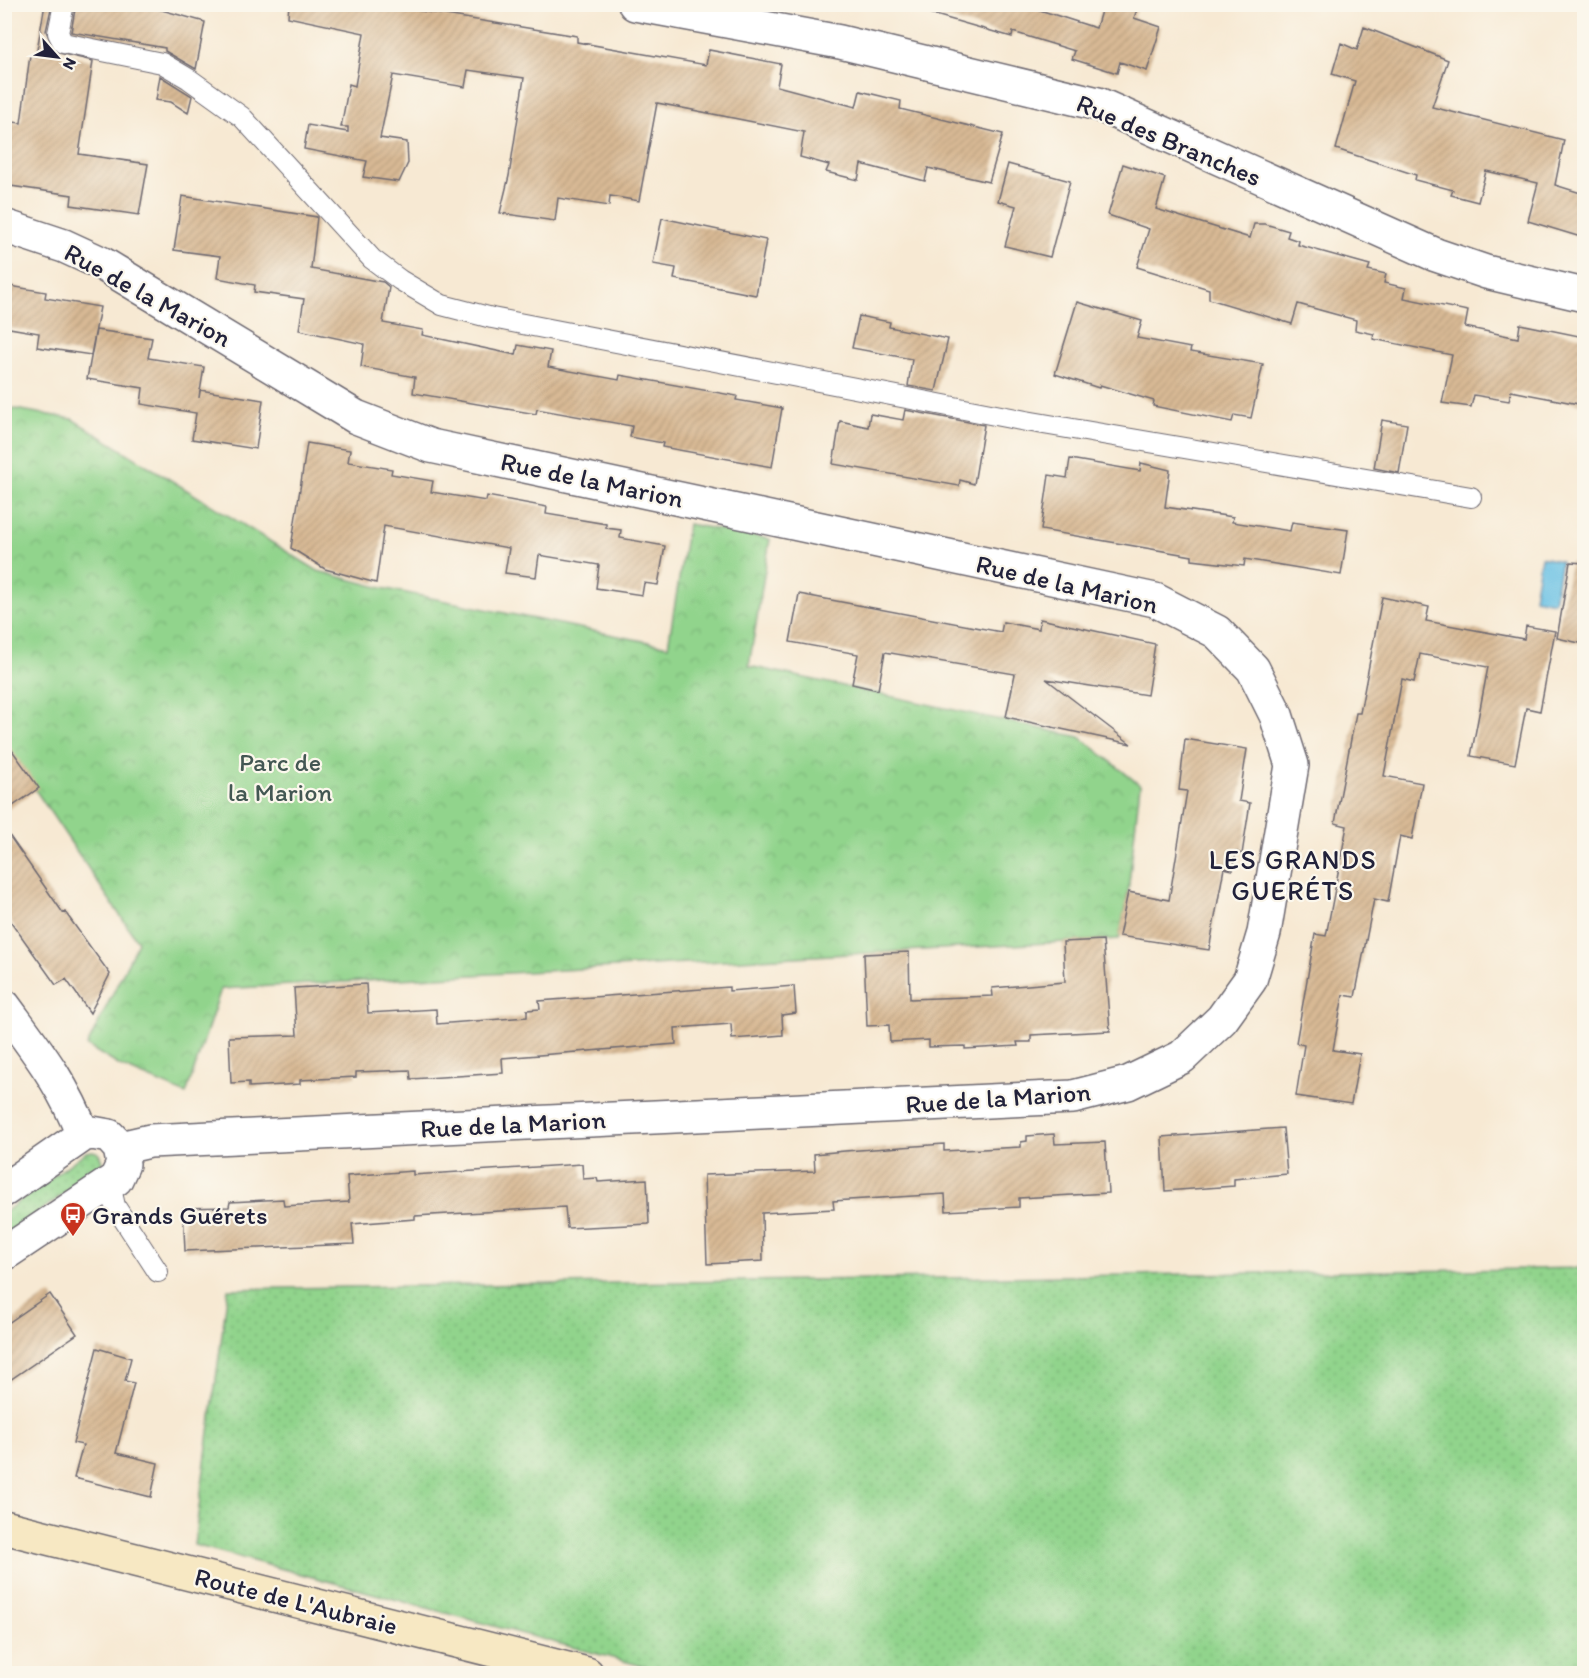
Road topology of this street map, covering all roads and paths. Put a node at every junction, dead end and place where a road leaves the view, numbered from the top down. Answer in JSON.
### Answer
{"nodes":[{"id":1,"x":64,"y":4,"type":"edge"},
{"id":2,"x":635,"y":4,"type":"edge"},
{"id":3,"x":4,"y":226,"type":"edge"},
{"id":4,"x":1584,"y":295,"type":"edge"},
{"id":5,"x":1471,"y":497,"type":"dead end"},
{"id":6,"x":4,"y":1006,"type":"edge"},
{"id":7,"x":83,"y":1135,"type":"junction"},
{"id":8,"x":120,"y":1148,"type":"junction"},
{"id":9,"x":110,"y":1184,"type":"junction"},
{"id":10,"x":4,"y":1190,"type":"edge"},
{"id":11,"x":4,"y":1254,"type":"edge"},
{"id":12,"x":158,"y":1272,"type":"dead end"},
{"id":13,"x":4,"y":1527,"type":"edge"},
{"id":14,"x":587,"y":1674,"type":"edge"}],
"edges":[{"from":1,"to":5,"type":"lane"},
{"from":2,"to":4,"type":"street","name":"Rue des Branches"},
{"from":3,"to":8,"type":"street","name":"Rue de la Marion"},
{"from":6,"to":7,"type":"street"},
{"from":7,"to":8,"type":"street"},
{"from":7,"to":10,"type":"street"},
{"from":8,"to":9,"type":"street"},
{"from":9,"to":11,"type":"street"},
{"from":9,"to":12,"type":"lane"},
{"from":13,"to":14,"type":"street","name":"Route de L'Aubraie"}]}
